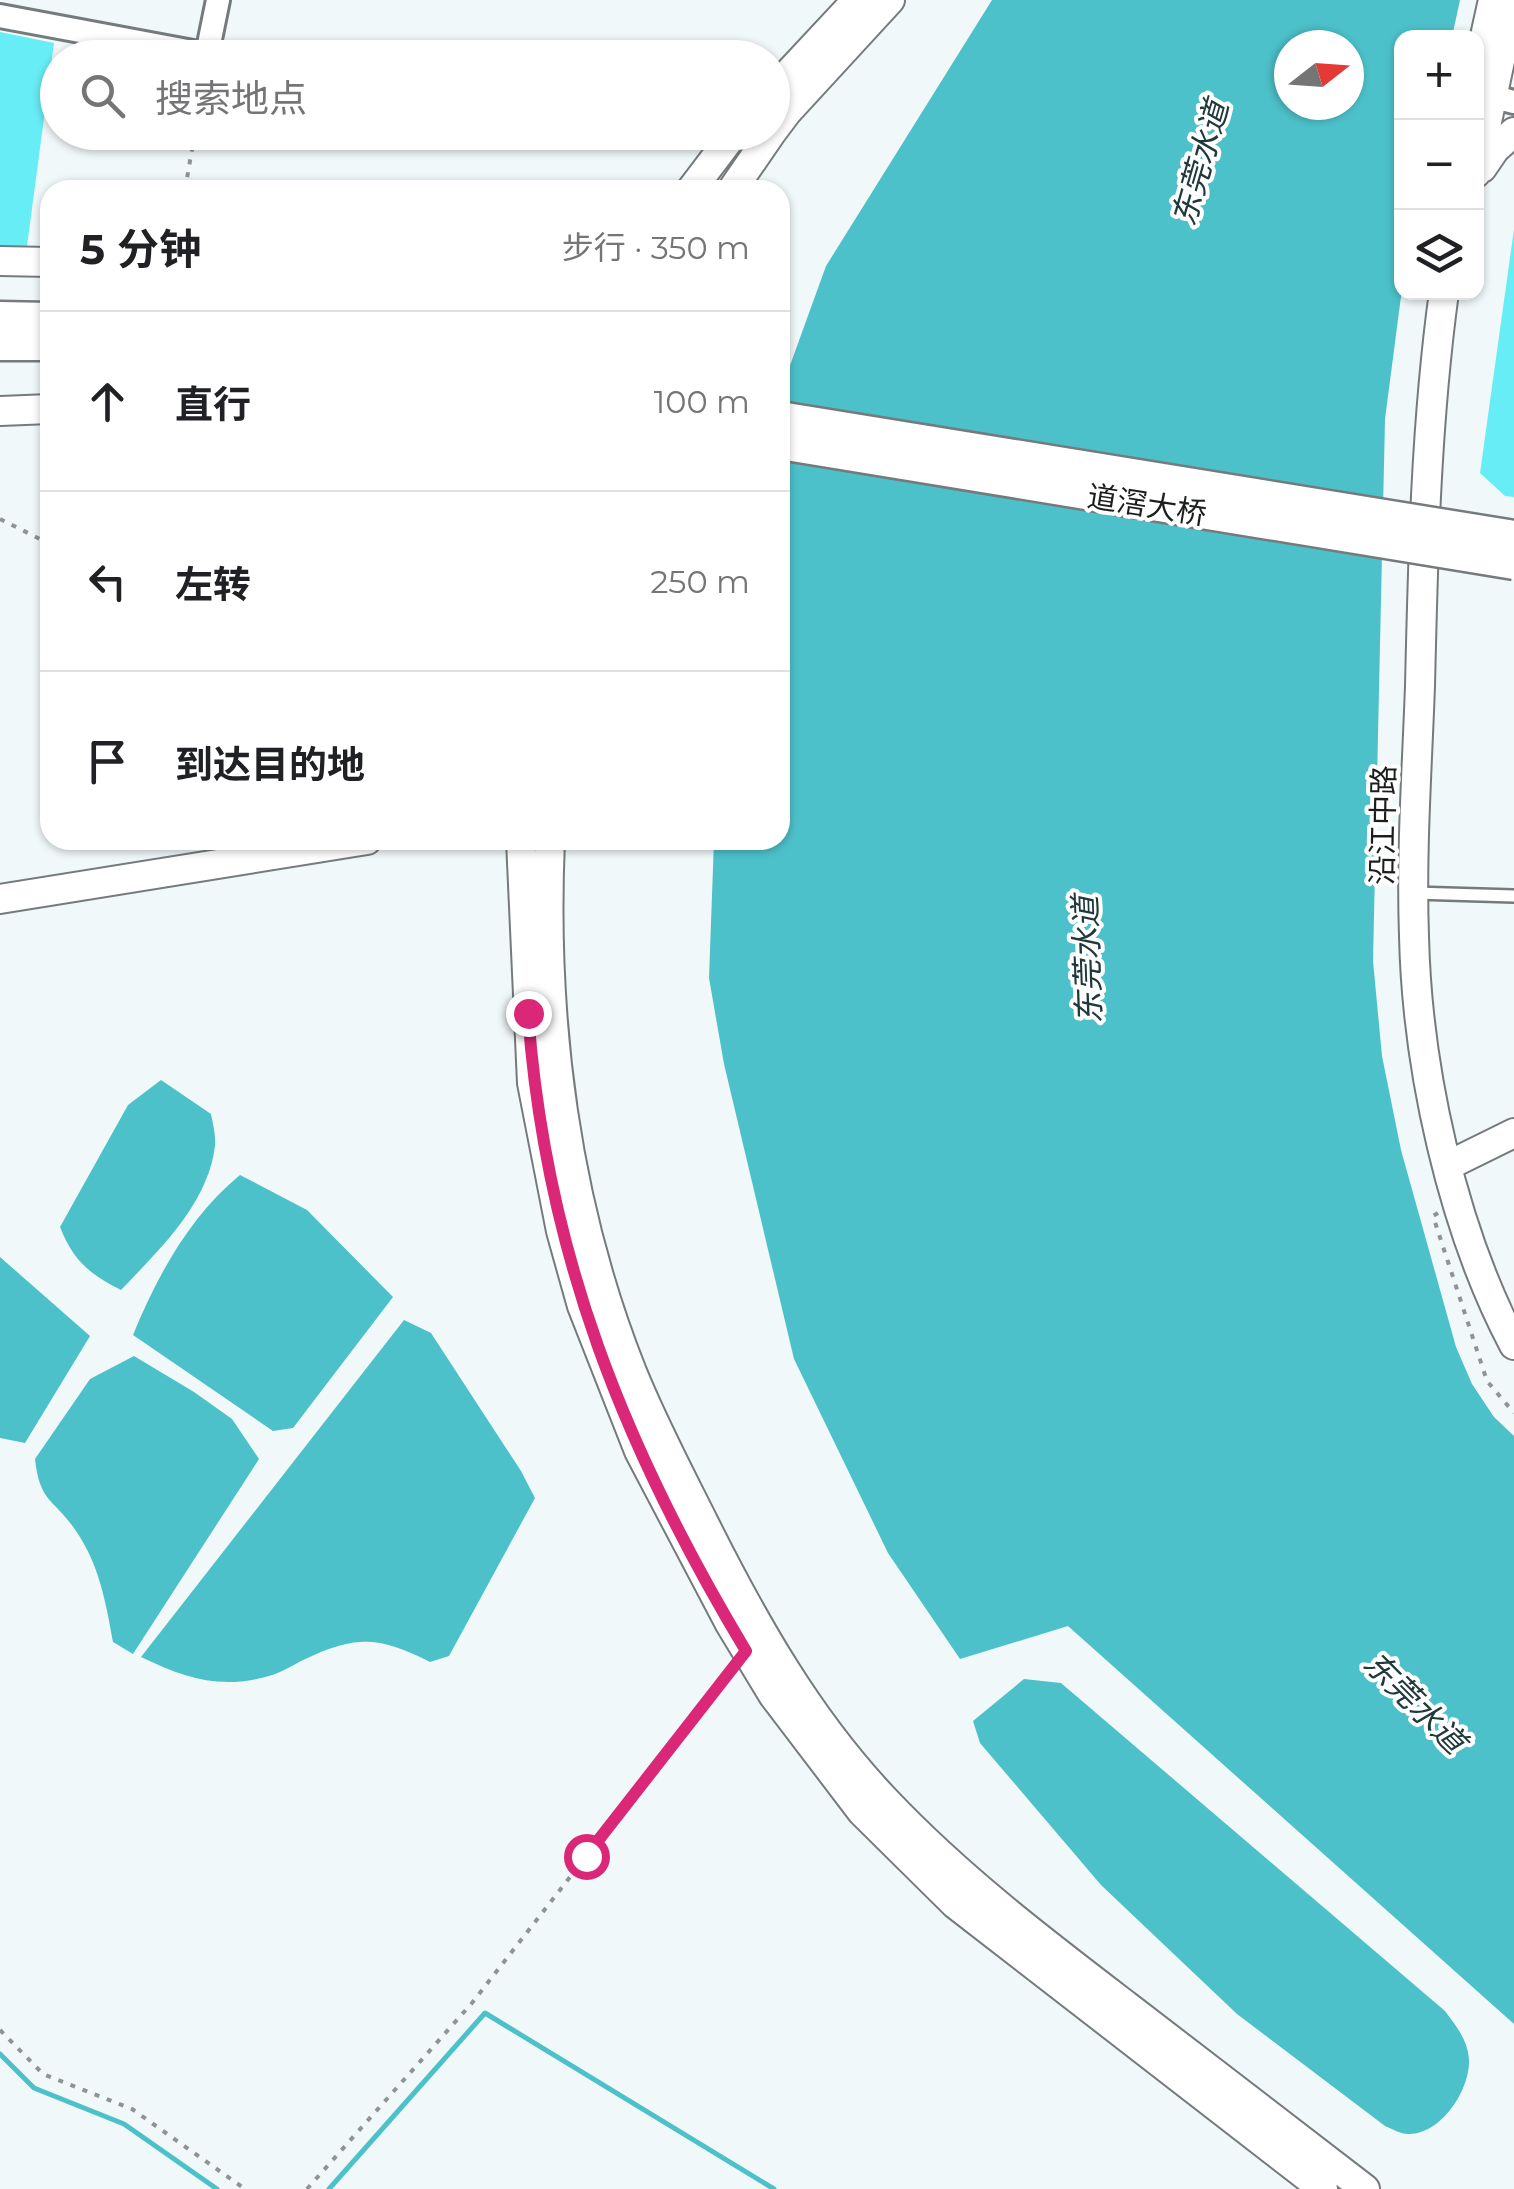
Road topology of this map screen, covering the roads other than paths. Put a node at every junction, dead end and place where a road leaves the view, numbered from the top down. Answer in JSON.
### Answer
{"nodes":[{"id":1,"x":218,"y":0,"type":"edge"},
{"id":2,"x":858,"y":0,"type":"edge"},
{"id":3,"x":890,"y":0,"type":"edge"},
{"id":4,"x":1493,"y":0,"type":"edge"},
{"id":5,"x":1513,"y":0,"type":"edge"},
{"id":6,"x":0,"y":16,"type":"edge"},
{"id":7,"x":130,"y":40,"type":"edge"},
{"id":8,"x":217,"y":40,"type":"edge"},
{"id":9,"x":790,"y":71,"type":"edge"},
{"id":10,"x":1493,"y":85,"type":"edge"},
{"id":11,"x":790,"y":109,"type":"edge"},
{"id":12,"x":1514,"y":132,"type":"edge"},
{"id":13,"x":1484,"y":133,"type":"edge"},
{"id":14,"x":721,"y":150,"type":"edge"},
{"id":15,"x":760,"y":150,"type":"edge"},
{"id":16,"x":1484,"y":165,"type":"edge"},
{"id":17,"x":699,"y":180,"type":"edge"},
{"id":18,"x":739,"y":180,"type":"edge"},
{"id":19,"x":0,"y":261,"type":"edge"},
{"id":20,"x":40,"y":262,"type":"edge"},
{"id":21,"x":1443,"y":300,"type":"edge"},
{"id":22,"x":0,"y":318,"type":"edge"},
{"id":23,"x":40,"y":318,"type":"edge"},
{"id":24,"x":0,"y":344,"type":"edge"},
{"id":25,"x":40,"y":344,"type":"edge"},
{"id":26,"x":40,"y":409,"type":"edge"},
{"id":27,"x":0,"y":411,"type":"edge"},
{"id":28,"x":790,"y":419,"type":"edge"},
{"id":29,"x":790,"y":446,"type":"edge"},
{"id":30,"x":1514,"y":536,"type":"edge"},
{"id":31,"x":1514,"y":564,"type":"edge"},
{"id":32,"x":306,"y":850,"type":"edge"},
{"id":33,"x":521,"y":850,"type":"edge"},
{"id":34,"x":550,"y":850,"type":"edge"},
{"id":35,"x":1414,"y":893,"type":"junction"},
{"id":36,"x":1514,"y":896,"type":"edge"},
{"id":37,"x":0,"y":900,"type":"edge"},
{"id":38,"x":1514,"y":1133,"type":"edge"},
{"id":39,"x":1449,"y":1166,"type":"junction"},
{"id":40,"x":1514,"y":1345,"type":"edge"},
{"id":41,"x":1323,"y":2189,"type":"edge"},
{"id":42,"x":1365,"y":2189,"type":"edge"}],
"edges":[{"from":1,"to":8,"type":"street"},
{"from":2,"to":9,"type":"street"},
{"from":3,"to":11,"type":"street"},
{"from":4,"to":10,"type":"street"},
{"from":5,"to":10,"type":"street"},
{"from":6,"to":7,"type":"street"},
{"from":10,"to":13,"type":"street"},
{"from":12,"to":16,"type":"street"},
{"from":14,"to":17,"type":"street"},
{"from":15,"to":18,"type":"street"},
{"from":19,"to":20,"type":"street"},
{"from":21,"to":35,"type":"street","name":"沿江中路"},
{"from":22,"to":23,"type":"main road"},
{"from":24,"to":25,"type":"main road"},
{"from":26,"to":27,"type":"street"},
{"from":28,"to":30,"type":"main road","name":"道滘大桥","bridge":true},
{"from":29,"to":31,"type":"main road","name":"道滘大桥","bridge":true},
{"from":32,"to":37,"type":"street"},
{"from":33,"to":41,"type":"street"},
{"from":34,"to":42,"type":"street"},
{"from":35,"to":36,"type":"lane"},
{"from":35,"to":39,"type":"street","name":"沿江中路"},
{"from":38,"to":39,"type":"street"},
{"from":39,"to":40,"type":"street","name":"沿江中路"}]}
